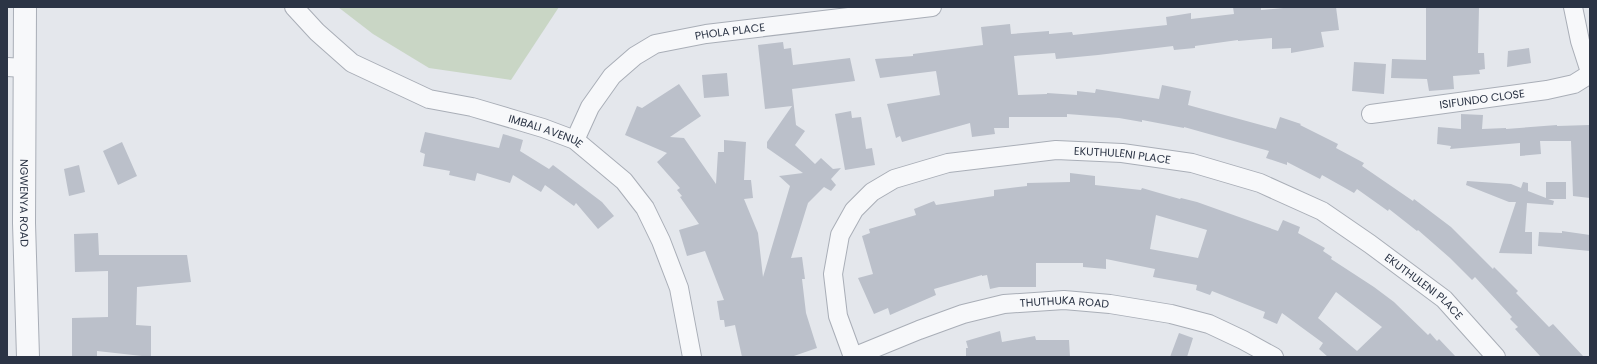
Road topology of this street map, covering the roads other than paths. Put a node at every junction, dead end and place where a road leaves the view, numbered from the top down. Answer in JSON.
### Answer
{"nodes":[{"id":1,"x":25,"y":7,"type":"edge"},
{"id":2,"x":294,"y":7,"type":"edge"},
{"id":3,"x":932,"y":7,"type":"edge"},
{"id":4,"x":1573,"y":7,"type":"edge"},
{"id":5,"x":842,"y":13,"type":"edge"},
{"id":6,"x":16,"y":67,"type":"edge"},
{"id":7,"x":1590,"y":73,"type":"edge"},
{"id":8,"x":1371,"y":114,"type":"dead end"},
{"id":9,"x":575,"y":140,"type":"junction"},
{"id":10,"x":28,"y":357,"type":"edge"},
{"id":11,"x":692,"y":357,"type":"edge"},
{"id":12,"x":853,"y":357,"type":"edge"},
{"id":13,"x":1274,"y":357,"type":"edge"},
{"id":14,"x":1496,"y":357,"type":"edge"}],
"edges":[{"from":1,"to":6,"type":"street","name":"NGWENYA ROAD"},
{"from":2,"to":9,"type":"street","name":"IMBALI AVENUE"},
{"from":3,"to":5,"type":"street","name":"PHOLA PLACE"},
{"from":4,"to":7,"type":"street"},
{"from":5,"to":9,"type":"street","name":"PHOLA PLACE"},
{"from":6,"to":10,"type":"street","name":"NGWENYA ROAD"},
{"from":7,"to":8,"type":"street","name":"ISIFUNDO CLOSE"},
{"from":9,"to":11,"type":"street","name":"IMBALI AVENUE"},
{"from":12,"to":13,"type":"street","name":"THUTHUKA ROAD"},
{"from":12,"to":14,"type":"street","name":"EKUTHULENI PLACE"}]}
